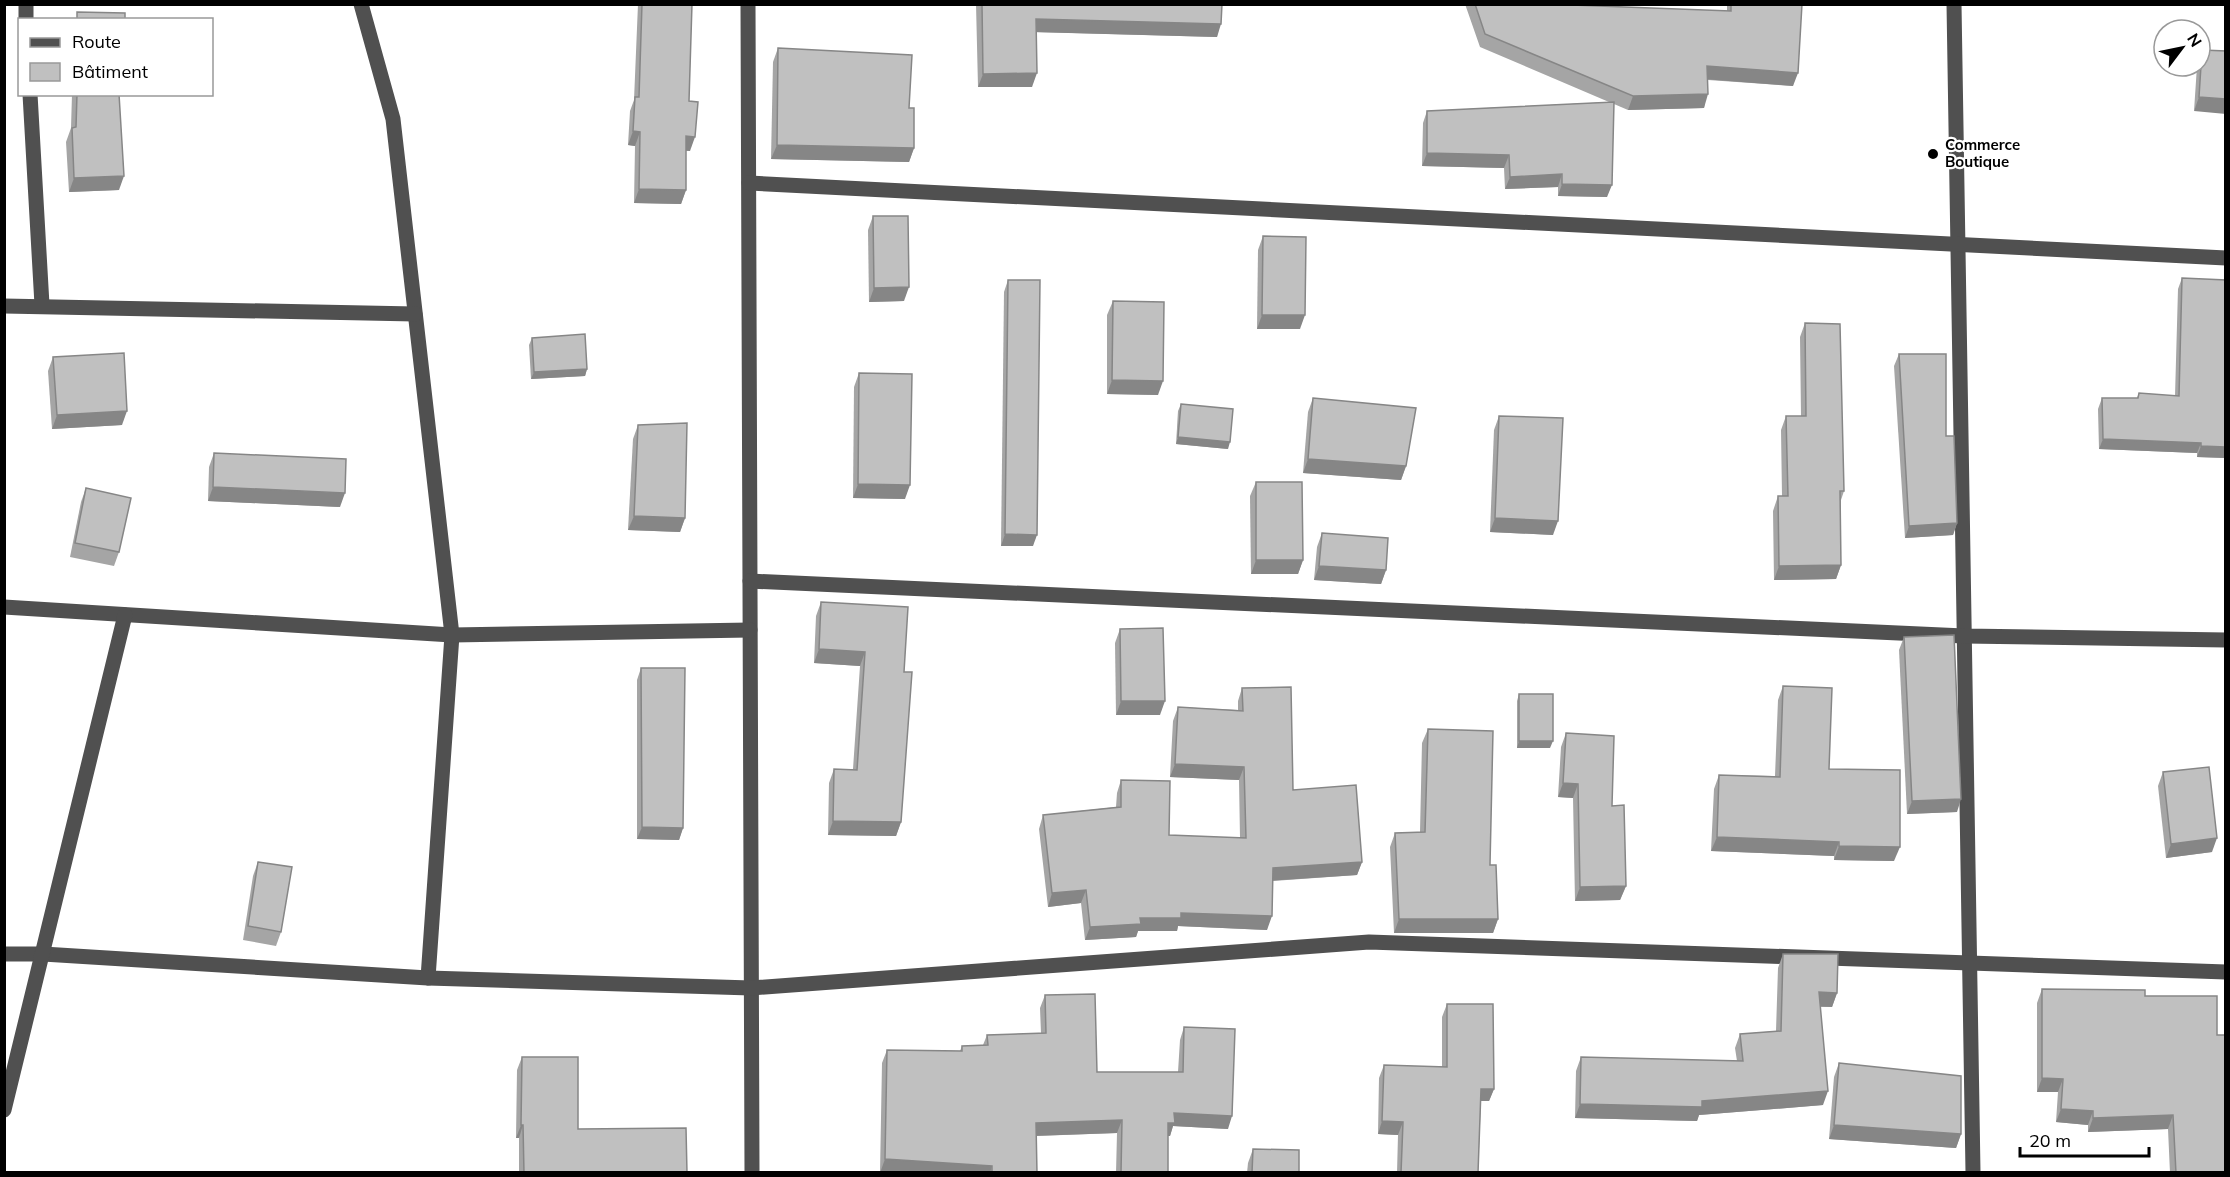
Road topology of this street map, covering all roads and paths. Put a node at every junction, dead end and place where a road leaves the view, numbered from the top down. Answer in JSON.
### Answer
{"nodes":[{"id":1,"x":361,"y":4,"type":"edge"},
{"id":2,"x":748,"y":4,"type":"edge"},
{"id":3,"x":1954,"y":4,"type":"edge"},
{"id":4,"x":30,"y":96,"type":"edge"},
{"id":5,"x":749,"y":183,"type":"junction"},
{"id":6,"x":1958,"y":245,"type":"junction"},
{"id":7,"x":2226,"y":258,"type":"edge"},
{"id":8,"x":42,"y":305,"type":"junction"},
{"id":9,"x":4,"y":306,"type":"edge"},
{"id":10,"x":415,"y":314,"type":"junction"},
{"id":11,"x":750,"y":581,"type":"junction"},
{"id":12,"x":4,"y":607,"type":"edge"},
{"id":13,"x":125,"y":615,"type":"junction"},
{"id":14,"x":750,"y":630,"type":"junction"},
{"id":15,"x":452,"y":635,"type":"junction"},
{"id":16,"x":1964,"y":636,"type":"junction"},
{"id":17,"x":2226,"y":640,"type":"edge"},
{"id":18,"x":4,"y":954,"type":"edge"},
{"id":19,"x":43,"y":954,"type":"junction"},
{"id":20,"x":1969,"y":963,"type":"junction"},
{"id":21,"x":2226,"y":972,"type":"edge"},
{"id":22,"x":428,"y":978,"type":"junction"},
{"id":23,"x":751,"y":988,"type":"junction"},
{"id":24,"x":4,"y":1110,"type":"edge"},
{"id":25,"x":752,"y":1173,"type":"edge"},
{"id":26,"x":1973,"y":1173,"type":"edge"}],
"edges":[{"from":1,"to":10,"type":"street"},
{"from":2,"to":5,"type":"street"},
{"from":3,"to":6,"type":"street"},
{"from":4,"to":8,"type":"street"},
{"from":5,"to":6,"type":"street"},
{"from":5,"to":11,"type":"street"},
{"from":6,"to":7,"type":"street"},
{"from":6,"to":16,"type":"street"},
{"from":8,"to":9,"type":"street"},
{"from":8,"to":10,"type":"street"},
{"from":10,"to":15,"type":"street"},
{"from":11,"to":14,"type":"street"},
{"from":11,"to":16,"type":"street"},
{"from":12,"to":13,"type":"street"},
{"from":13,"to":15,"type":"street"},
{"from":13,"to":19,"type":"street"},
{"from":14,"to":15,"type":"street"},
{"from":14,"to":23,"type":"street"},
{"from":15,"to":22,"type":"street"},
{"from":16,"to":17,"type":"street"},
{"from":16,"to":20,"type":"street"},
{"from":18,"to":19,"type":"street"},
{"from":19,"to":22,"type":"street"},
{"from":19,"to":24,"type":"street"},
{"from":20,"to":21,"type":"street"},
{"from":20,"to":23,"type":"street"},
{"from":20,"to":26,"type":"street"},
{"from":22,"to":23,"type":"street"},
{"from":23,"to":25,"type":"street"}]}
